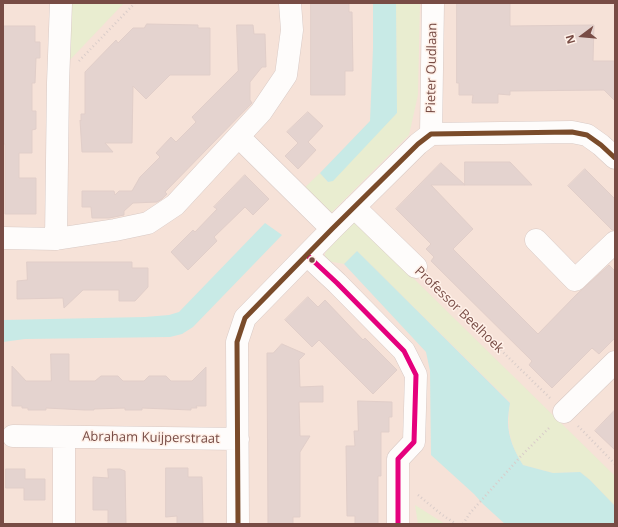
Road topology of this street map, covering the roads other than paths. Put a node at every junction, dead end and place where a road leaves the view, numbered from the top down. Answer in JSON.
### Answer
{"nodes":[{"id":1,"x":61,"y":3,"type":"edge"},
{"id":2,"x":290,"y":3,"type":"edge"},
{"id":3,"x":433,"y":3,"type":"edge"},
{"id":4,"x":431,"y":134,"type":"junction"},
{"id":5,"x":239,"y":137,"type":"junction"},
{"id":6,"x":615,"y":158,"type":"edge"},
{"id":7,"x":354,"y":207,"type":"junction"},
{"id":8,"x":332,"y":229,"type":"junction"},
{"id":9,"x":3,"y":238,"type":"edge"},
{"id":10,"x":56,"y":239,"type":"junction"},
{"id":11,"x":536,"y":240,"type":"dead end"},
{"id":12,"x":615,"y":242,"type":"edge"},
{"id":13,"x":307,"y":255,"type":"junction"},
{"id":14,"x":416,"y":267,"type":"road end"},
{"id":15,"x":615,"y":362,"type":"edge"},
{"id":16,"x":564,"y":412,"type":"road end"},
{"id":17,"x":13,"y":436,"type":"dead end"},
{"id":18,"x":64,"y":437,"type":"junction"},
{"id":19,"x":238,"y":439,"type":"junction"},
{"id":20,"x":64,"y":524,"type":"edge"},
{"id":21,"x":238,"y":524,"type":"edge"},
{"id":22,"x":398,"y":524,"type":"edge"}],
"edges":[{"from":1,"to":10,"type":"street"},
{"from":2,"to":5,"type":"street"},
{"from":3,"to":4,"type":"street","name":"Pieter Oudlaan"},
{"from":4,"to":6,"type":"street"},
{"from":4,"to":7,"type":"street"},
{"from":5,"to":8,"type":"street"},
{"from":5,"to":10,"type":"street"},
{"from":7,"to":8,"type":"street"},
{"from":7,"to":14,"type":"street","name":"Professor Beelhoek"},
{"from":8,"to":13,"type":"street"},
{"from":9,"to":10,"type":"street"},
{"from":11,"to":12,"type":"street"},
{"from":13,"to":19,"type":"street"},
{"from":13,"to":22,"type":"street"},
{"from":15,"to":16,"type":"street"},
{"from":17,"to":18,"type":"street","name":"Abraham Kuijperstraat"},
{"from":18,"to":19,"type":"street","name":"Abraham Kuijperstraat"},
{"from":18,"to":20,"type":"street","name":"Abraham Kuijperstraat"},
{"from":19,"to":21,"type":"street"}]}
